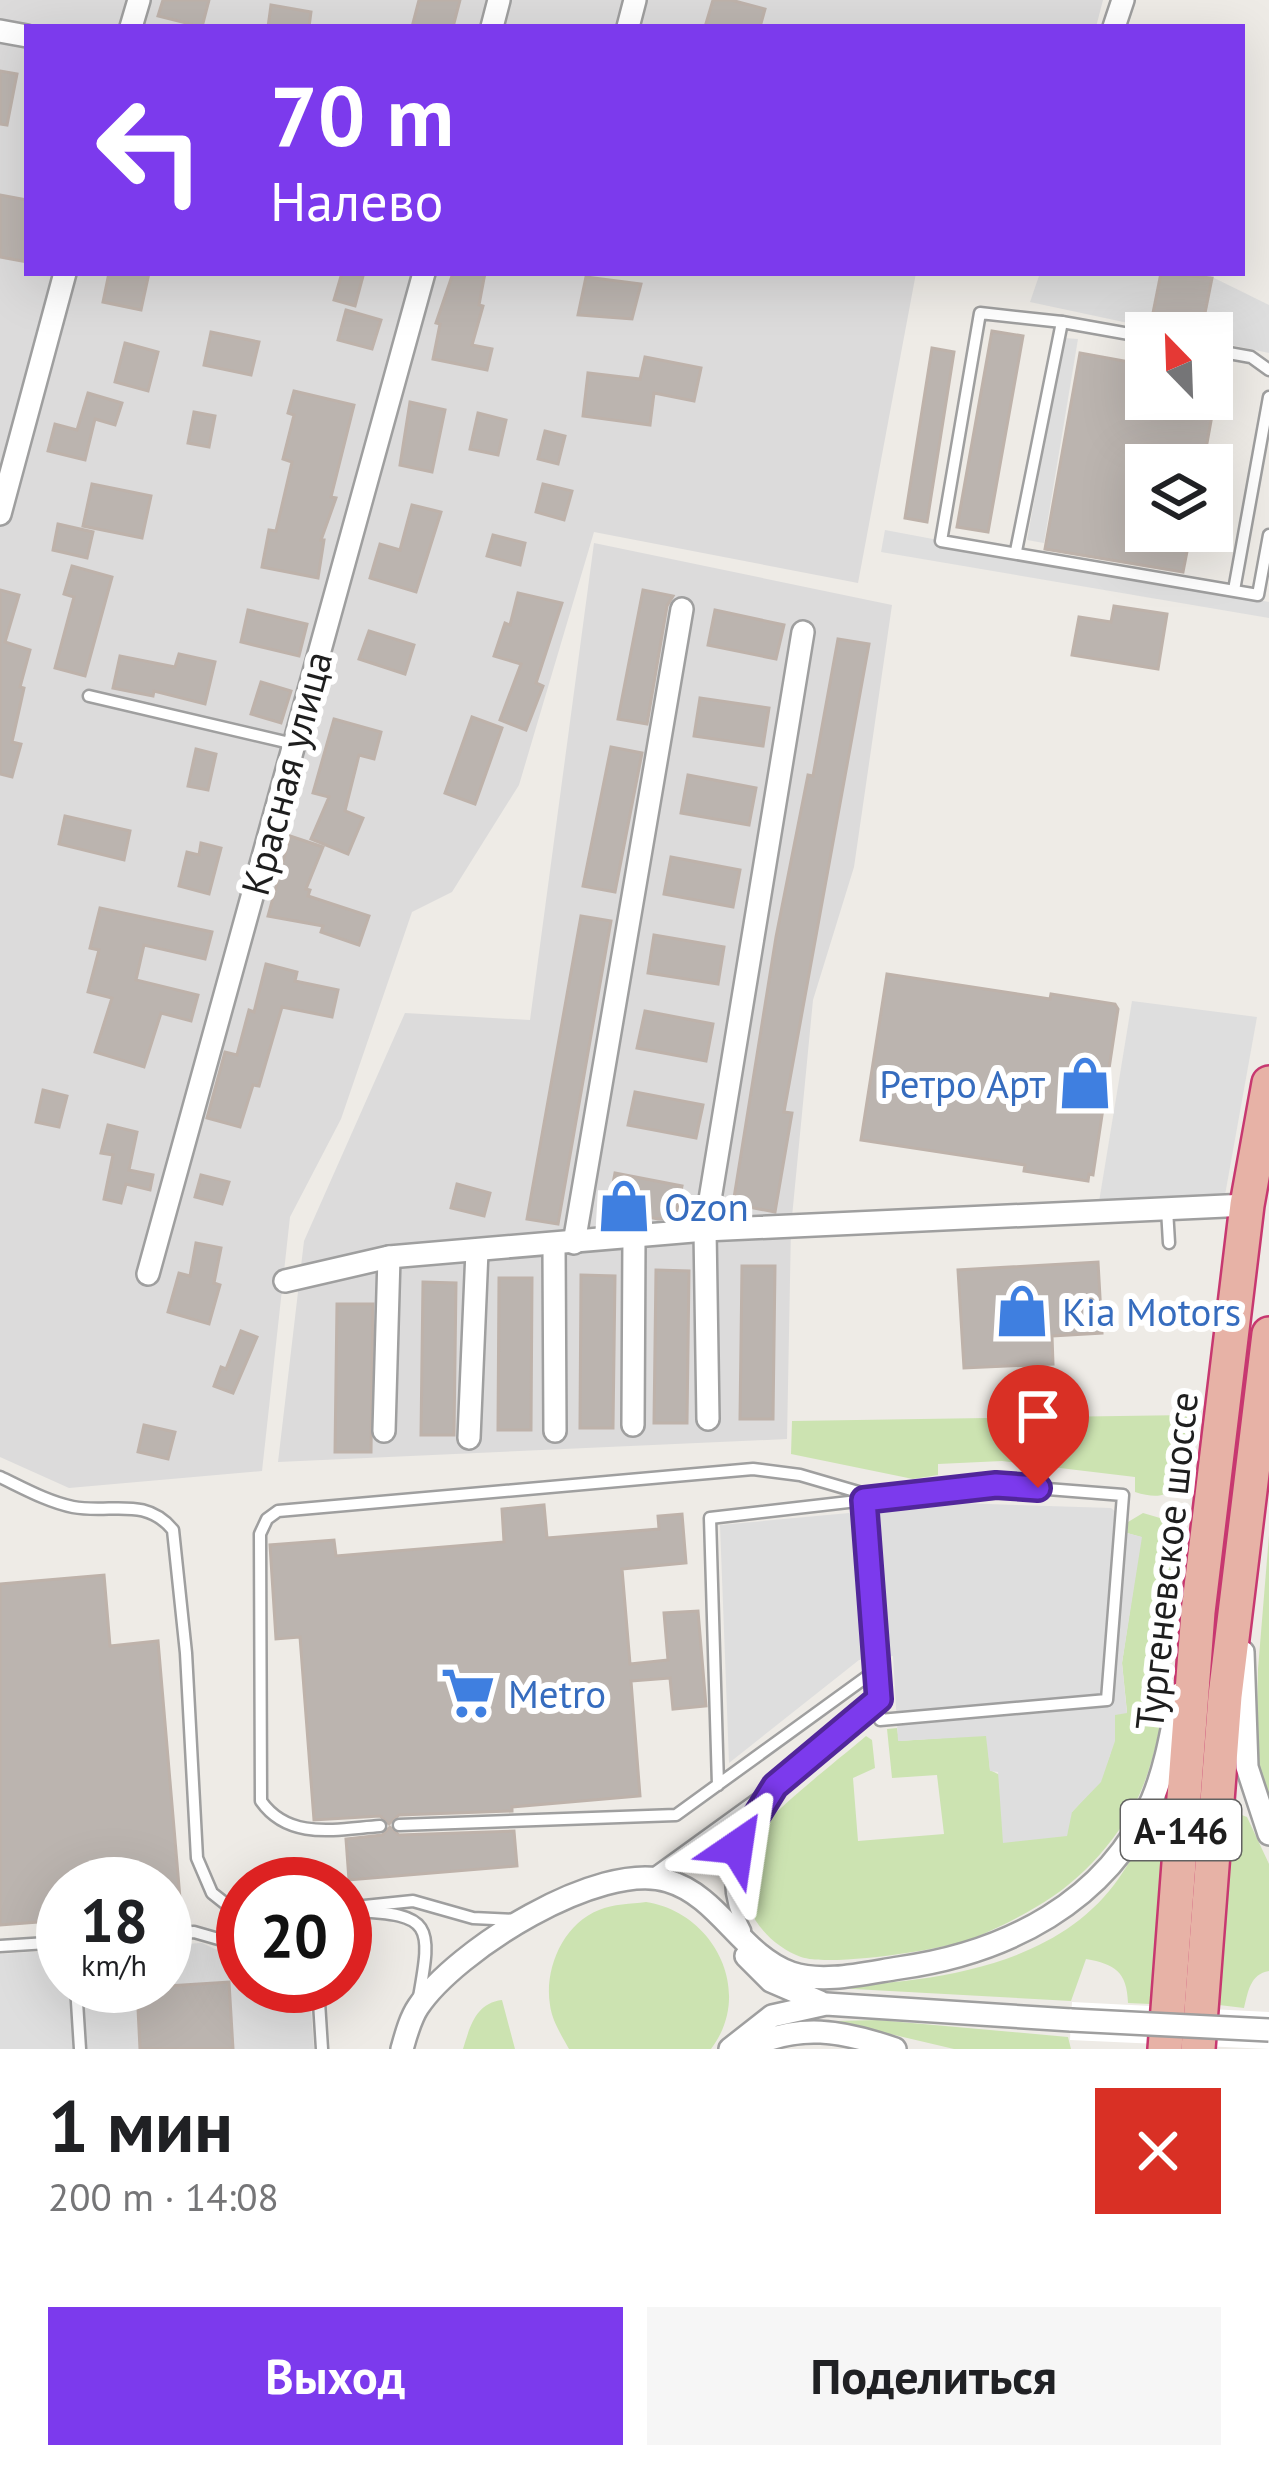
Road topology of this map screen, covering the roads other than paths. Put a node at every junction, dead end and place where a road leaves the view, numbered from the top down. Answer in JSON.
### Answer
{"nodes":[{"id":1,"x":64,"y":276,"type":"edge"},
{"id":2,"x":423,"y":276,"type":"edge"},
{"id":3,"x":1061,"y":322,"type":"junction"},
{"id":4,"x":1125,"y":333,"type":"edge"},
{"id":5,"x":1233,"y":354,"type":"edge"},
{"id":6,"x":1269,"y":370,"type":"edge"},
{"id":7,"x":1269,"y":397,"type":"edge"},
{"id":8,"x":5,"y":476,"type":"edge"},
{"id":9,"x":0,"y":514,"type":"edge"},
{"id":10,"x":1269,"y":536,"type":"edge"},
{"id":11,"x":1016,"y":551,"type":"junction"},
{"id":12,"x":1234,"y":590,"type":"junction"},
{"id":13,"x":682,"y":609,"type":"dead end"},
{"id":14,"x":803,"y":632,"type":"dead end"},
{"id":15,"x":89,"y":696,"type":"dead end"},
{"id":16,"x":294,"y":744,"type":"junction"},
{"id":17,"x":1269,"y":1083,"type":"edge"},
{"id":18,"x":1247,"y":1205,"type":"junction"},
{"id":19,"x":1167,"y":1209,"type":"junction"},
{"id":20,"x":705,"y":1230,"type":"junction"},
{"id":21,"x":634,"y":1237,"type":"junction"},
{"id":22,"x":564,"y":1244,"type":"junction"},
{"id":23,"x":1169,"y":1244,"type":"dead end"},
{"id":24,"x":477,"y":1251,"type":"junction"},
{"id":25,"x":389,"y":1257,"type":"junction"},
{"id":26,"x":148,"y":1274,"type":"dead end"},
{"id":27,"x":285,"y":1281,"type":"dead end"},
{"id":28,"x":1269,"y":1334,"type":"edge"},
{"id":29,"x":708,"y":1419,"type":"dead end"},
{"id":30,"x":633,"y":1425,"type":"dead end"},
{"id":31,"x":384,"y":1431,"type":"dead end"},
{"id":32,"x":556,"y":1431,"type":"dead end"},
{"id":33,"x":469,"y":1438,"type":"dead end"},
{"id":34,"x":0,"y":1477,"type":"edge"},
{"id":35,"x":881,"y":1498,"type":"junction"},
{"id":36,"x":864,"y":1500,"type":"junction"},
{"id":37,"x":1243,"y":1560,"type":"junction"},
{"id":38,"x":1198,"y":1612,"type":"junction"},
{"id":39,"x":876,"y":1670,"type":"junction"},
{"id":40,"x":879,"y":1699,"type":"junction"},
{"id":41,"x":718,"y":1785,"type":"junction"},
{"id":42,"x":775,"y":1786,"type":"junction"},
{"id":43,"x":399,"y":1825,"type":"dead end"},
{"id":44,"x":380,"y":1826,"type":"dead end"},
{"id":45,"x":1269,"y":1834,"type":"edge"},
{"id":46,"x":648,"y":1877,"type":"junction"},
{"id":47,"x":216,"y":1896,"type":"edge"},
{"id":48,"x":372,"y":1906,"type":"edge"},
{"id":49,"x":372,"y":1911,"type":"edge"},
{"id":50,"x":525,"y":1920,"type":"junction"},
{"id":51,"x":724,"y":1920,"type":"junction"},
{"id":52,"x":36,"y":1944,"type":"edge"},
{"id":53,"x":0,"y":1946,"type":"edge"},
{"id":54,"x":754,"y":1949,"type":"junction"},
{"id":55,"x":826,"y":2004,"type":"junction"},
{"id":56,"x":417,"y":2007,"type":"junction"},
{"id":57,"x":78,"y":2013,"type":"edge"},
{"id":58,"x":320,"y":2013,"type":"edge"},
{"id":59,"x":1269,"y":2030,"type":"edge"},
{"id":60,"x":80,"y":2049,"type":"edge"},
{"id":61,"x":322,"y":2049,"type":"edge"},
{"id":62,"x":402,"y":2049,"type":"edge"},
{"id":63,"x":730,"y":2049,"type":"edge"},
{"id":64,"x":747,"y":2049,"type":"edge"},
{"id":65,"x":896,"y":2049,"type":"edge"},
{"id":66,"x":1165,"y":2049,"type":"edge"},
{"id":67,"x":1198,"y":2049,"type":"edge"}],
"edges":[{"from":1,"to":8,"type":"street"},
{"from":2,"to":16,"type":"street","name":"Красная улица"},
{"from":3,"to":4,"type":"lane"},
{"from":3,"to":11,"type":"lane"},
{"from":3,"to":11,"type":"lane"},
{"from":5,"to":6,"type":"lane"},
{"from":7,"to":12,"type":"lane"},
{"from":8,"to":9,"type":"street"},
{"from":10,"to":12,"type":"lane"},
{"from":11,"to":12,"type":"lane"},
{"from":13,"to":22,"type":"street"},
{"from":14,"to":20,"type":"street"},
{"from":15,"to":16,"type":"lane"},
{"from":16,"to":26,"type":"street","name":"Красная улица"},
{"from":17,"to":18,"type":"highway","name":"Тургеневское шоссе","number":"А-146"},
{"from":18,"to":19,"type":"street"},
{"from":18,"to":38,"type":"highway","name":"Тургеневское шоссе","number":"А-146"},
{"from":19,"to":20,"type":"street"},
{"from":19,"to":23,"type":"lane"},
{"from":20,"to":21,"type":"street"},
{"from":20,"to":29,"type":"street"},
{"from":21,"to":22,"type":"street"},
{"from":21,"to":30,"type":"street"},
{"from":22,"to":24,"type":"street"},
{"from":22,"to":32,"type":"street"},
{"from":24,"to":25,"type":"street"},
{"from":24,"to":33,"type":"street"},
{"from":25,"to":27,"type":"street"},
{"from":25,"to":31,"type":"street"},
{"from":28,"to":37,"type":"highway","name":"Тургеневское шоссе","number":"А-146"},
{"from":34,"to":47,"type":"lane"},
{"from":35,"to":36,"type":"lane"},
{"from":35,"to":40,"type":"lane"},
{"from":35,"to":44,"type":"lane"},
{"from":36,"to":39,"type":"lane"},
{"from":36,"to":41,"type":"lane"},
{"from":37,"to":45,"type":"street"},
{"from":37,"to":67,"type":"highway","name":"Тургеневское шоссе","number":"А-146"},
{"from":38,"to":54,"type":"street"},
{"from":38,"to":66,"type":"highway","name":"Тургеневское шоссе","number":"А-146"},
{"from":39,"to":40,"type":"lane"},
{"from":39,"to":41,"type":"lane"},
{"from":40,"to":42,"type":"lane"},
{"from":41,"to":43,"type":"lane"},
{"from":42,"to":46,"type":"lane"},
{"from":42,"to":54,"type":"lane"},
{"from":46,"to":50,"type":"street"},
{"from":46,"to":51,"type":"street"},
{"from":48,"to":50,"type":"lane"},
{"from":49,"to":56,"type":"lane"},
{"from":50,"to":56,"type":"street"},
{"from":51,"to":54,"type":"street"},
{"from":51,"to":55,"type":"street"},
{"from":52,"to":53,"type":"lane"},
{"from":55,"to":59,"type":"street","bridge":true},
{"from":55,"to":63,"type":"street"},
{"from":56,"to":62,"type":"street"},
{"from":57,"to":60,"type":"lane"},
{"from":58,"to":61,"type":"lane"},
{"from":64,"to":65,"type":"street"}]}
